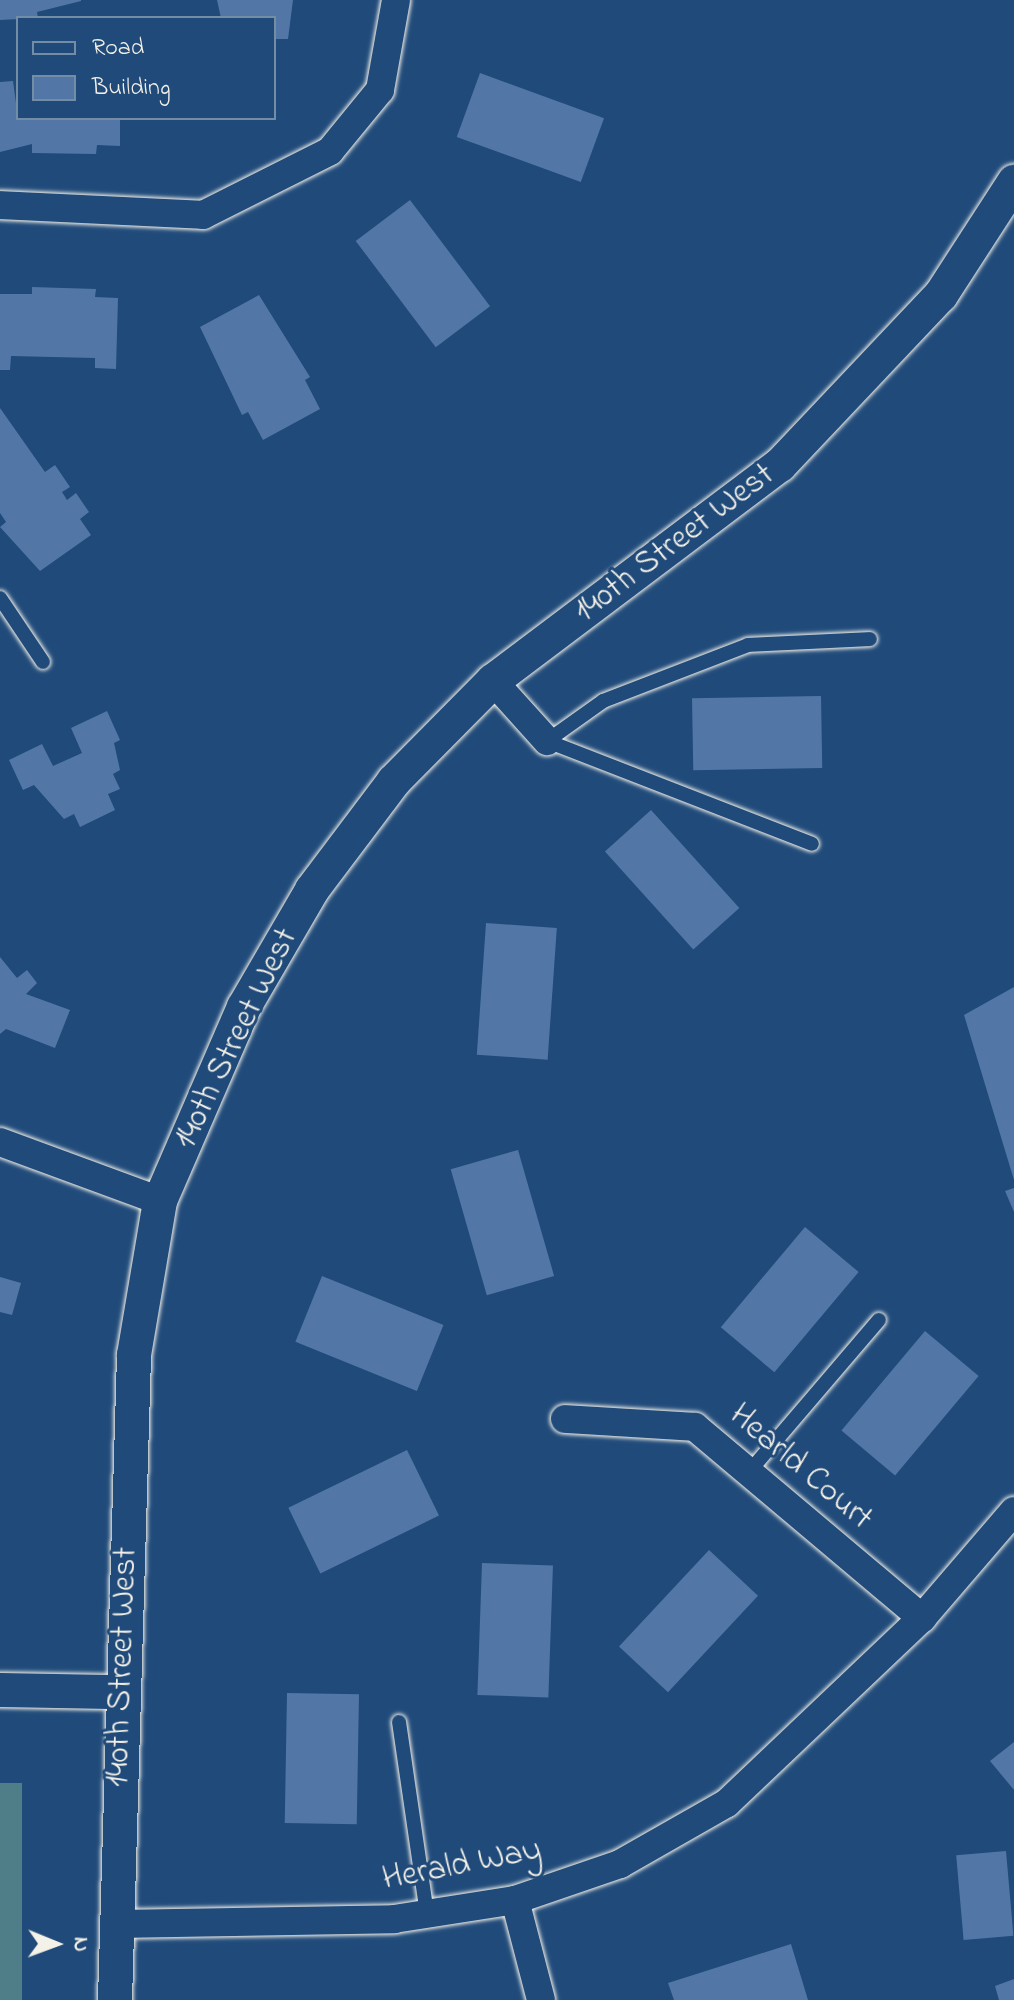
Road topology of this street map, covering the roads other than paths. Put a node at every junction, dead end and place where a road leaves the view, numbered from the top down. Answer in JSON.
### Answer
{"nodes":[{"id":1,"x":396,"y":0,"type":"edge"},
{"id":2,"x":1014,"y":182,"type":"edge"},
{"id":3,"x":0,"y":205,"type":"edge"},
{"id":4,"x":0,"y":598,"type":"edge"},
{"id":5,"x":870,"y":639,"type":"dead end"},
{"id":6,"x":43,"y":662,"type":"dead end"},
{"id":7,"x":493,"y":681,"type":"junction"},
{"id":8,"x":547,"y":741,"type":"junction"},
{"id":9,"x":812,"y":844,"type":"dead end"},
{"id":10,"x":0,"y":1142,"type":"edge"},
{"id":11,"x":160,"y":1201,"type":"junction"},
{"id":12,"x":879,"y":1320,"type":"dead end"},
{"id":13,"x":565,"y":1419,"type":"dead end"},
{"id":14,"x":749,"y":1472,"type":"junction"},
{"id":15,"x":1014,"y":1511,"type":"edge"},
{"id":16,"x":922,"y":1618,"type":"junction"},
{"id":17,"x":0,"y":1690,"type":"edge"},
{"id":18,"x":120,"y":1692,"type":"junction"},
{"id":19,"x":399,"y":1722,"type":"dead end"},
{"id":20,"x":515,"y":1900,"type":"junction"},
{"id":21,"x":427,"y":1914,"type":"junction"},
{"id":22,"x":117,"y":1924,"type":"junction"},
{"id":23,"x":115,"y":2000,"type":"edge"},
{"id":24,"x":541,"y":2000,"type":"edge"}],
"edges":[{"from":1,"to":3,"type":"street"},
{"from":2,"to":7,"type":"street","name":"140th Street West"},
{"from":4,"to":6,"type":"lane"},
{"from":5,"to":8,"type":"lane"},
{"from":7,"to":8,"type":"street"},
{"from":7,"to":11,"type":"street","name":"140th Street West"},
{"from":8,"to":9,"type":"lane"},
{"from":10,"to":11,"type":"street"},
{"from":11,"to":18,"type":"street","name":"140th Street West"},
{"from":12,"to":14,"type":"lane"},
{"from":13,"to":14,"type":"street","name":"Hearld Court"},
{"from":14,"to":16,"type":"street","name":"Hearld Court"},
{"from":15,"to":16,"type":"street","name":"Herald Way"},
{"from":16,"to":20,"type":"street","name":"Herald Way"},
{"from":17,"to":18,"type":"street"},
{"from":18,"to":22,"type":"street","name":"140th Street West"},
{"from":19,"to":21,"type":"lane"},
{"from":20,"to":21,"type":"street","name":"Herald Way"},
{"from":20,"to":24,"type":"street"},
{"from":21,"to":22,"type":"street","name":"Herald Way"},
{"from":22,"to":23,"type":"street","name":"140th Street West"}]}
